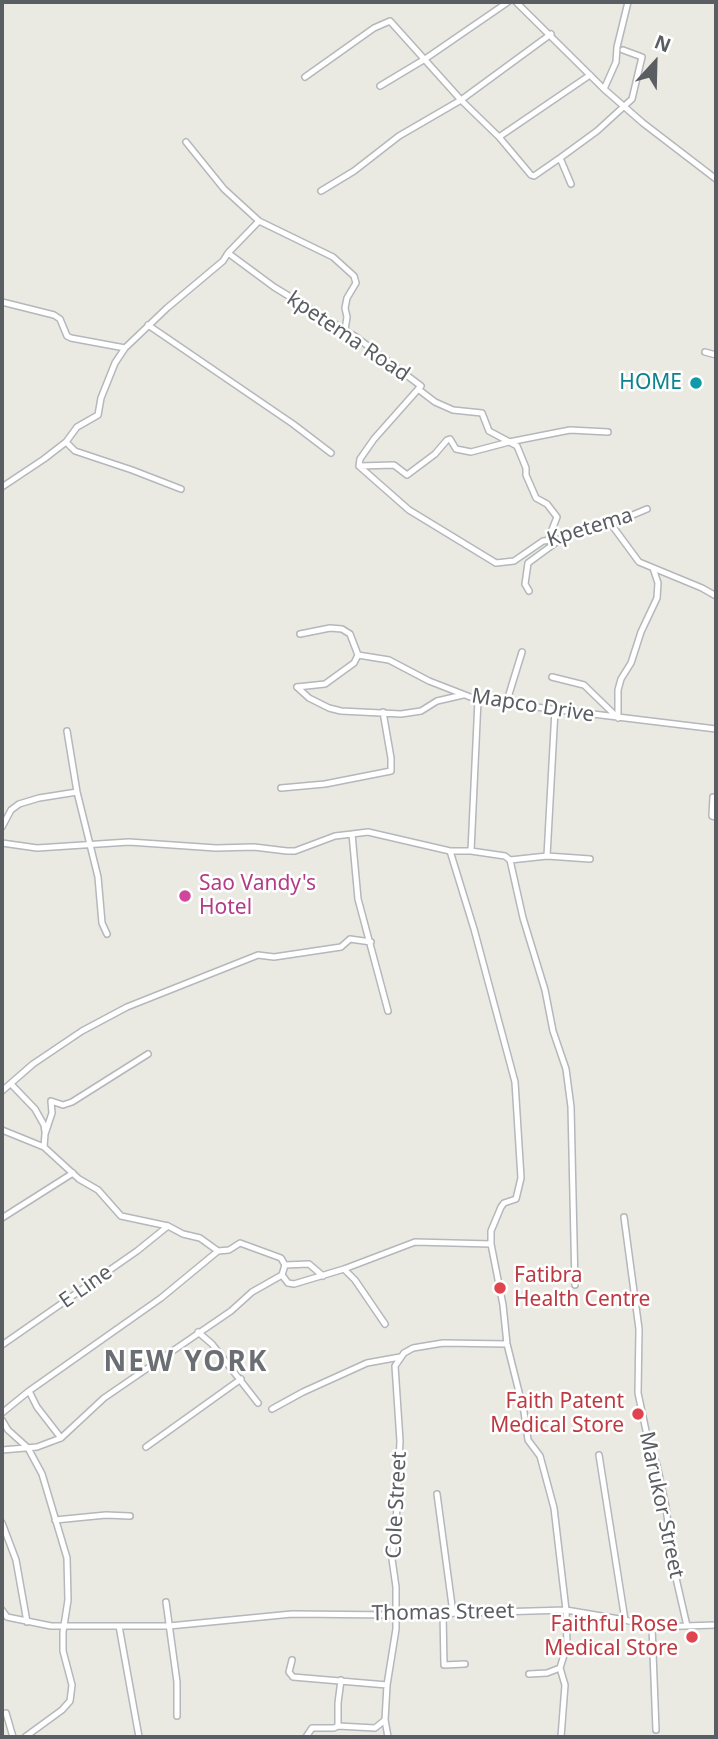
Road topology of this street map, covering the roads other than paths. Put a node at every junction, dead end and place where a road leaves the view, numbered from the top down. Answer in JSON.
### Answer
{"nodes":[{"id":1,"x":508,"y":2,"type":"edge"},
{"id":2,"x":516,"y":2,"type":"edge"},
{"id":3,"x":628,"y":2,"type":"edge"},
{"id":4,"x":551,"y":34,"type":"junction"},
{"id":5,"x":623,"y":50,"type":"dead end"},
{"id":6,"x":425,"y":59,"type":"junction"},
{"id":7,"x":590,"y":75,"type":"junction"},
{"id":8,"x":304,"y":77,"type":"dead end"},
{"id":9,"x":380,"y":86,"type":"dead end"},
{"id":10,"x":604,"y":89,"type":"junction"},
{"id":11,"x":461,"y":100,"type":"junction"},
{"id":12,"x":626,"y":106,"type":"junction"},
{"id":13,"x":499,"y":137,"type":"junction"},
{"id":14,"x":186,"y":142,"type":"dead end"},
{"id":15,"x":560,"y":158,"type":"junction"},
{"id":16,"x":716,"y":179,"type":"edge"},
{"id":17,"x":571,"y":184,"type":"dead end"},
{"id":18,"x":321,"y":191,"type":"dead end"},
{"id":19,"x":259,"y":220,"type":"junction"},
{"id":20,"x":228,"y":253,"type":"junction"},
{"id":21,"x":2,"y":302,"type":"edge"},
{"id":22,"x":148,"y":325,"type":"junction"},
{"id":23,"x":345,"y":330,"type":"junction"},
{"id":24,"x":125,"y":348,"type":"junction"},
{"id":25,"x":705,"y":352,"type":"dead end"},
{"id":26,"x":716,"y":355,"type":"edge"},
{"id":27,"x":418,"y":389,"type":"junction"},
{"id":28,"x":608,"y":432,"type":"dead end"},
{"id":29,"x":66,"y":442,"type":"junction"},
{"id":30,"x":509,"y":442,"type":"junction"},
{"id":31,"x":331,"y":453,"type":"dead end"},
{"id":32,"x":359,"y":466,"type":"junction"},
{"id":33,"x":2,"y":487,"type":"edge"},
{"id":34,"x":181,"y":489,"type":"dead end"},
{"id":35,"x":647,"y":509,"type":"dead end"},
{"id":36,"x":611,"y":524,"type":"junction"},
{"id":37,"x":561,"y":539,"type":"junction"},
{"id":38,"x":548,"y":540,"type":"junction"},
{"id":39,"x":653,"y":568,"type":"junction"},
{"id":40,"x":529,"y":591,"type":"dead end"},
{"id":41,"x":716,"y":596,"type":"edge"},
{"id":42,"x":300,"y":634,"type":"dead end"},
{"id":43,"x":522,"y":652,"type":"dead end"},
{"id":44,"x":358,"y":655,"type":"junction"},
{"id":45,"x":552,"y":677,"type":"dead end"},
{"id":46,"x":463,"y":695,"type":"junction"},
{"id":47,"x":478,"y":701,"type":"junction"},
{"id":48,"x":506,"y":704,"type":"junction"},
{"id":49,"x":555,"y":710,"type":"junction"},
{"id":50,"x":383,"y":712,"type":"junction"},
{"id":51,"x":618,"y":719,"type":"junction"},
{"id":52,"x":716,"y":729,"type":"edge"},
{"id":53,"x":67,"y":731,"type":"dead end"},
{"id":54,"x":281,"y":788,"type":"dead end"},
{"id":55,"x":77,"y":792,"type":"junction"},
{"id":56,"x":713,"y":797,"type":"dead end"},
{"id":57,"x":716,"y":817,"type":"edge"},
{"id":58,"x":2,"y":827,"type":"edge"},
{"id":59,"x":352,"y":834,"type":"junction"},
{"id":60,"x":2,"y":843,"type":"edge"},
{"id":61,"x":89,"y":845,"type":"junction"},
{"id":62,"x":450,"y":851,"type":"junction"},
{"id":63,"x":471,"y":851,"type":"junction"},
{"id":64,"x":547,"y":856,"type":"junction"},
{"id":65,"x":590,"y":859,"type":"dead end"},
{"id":66,"x":510,"y":860,"type":"junction"},
{"id":67,"x":107,"y":934,"type":"dead end"},
{"id":68,"x":371,"y":942,"type":"junction"},
{"id":69,"x":388,"y":1011,"type":"dead end"},
{"id":70,"x":148,"y":1054,"type":"dead end"},
{"id":71,"x":12,"y":1084,"type":"junction"},
{"id":72,"x":2,"y":1091,"type":"edge"},
{"id":73,"x":2,"y":1130,"type":"edge"},
{"id":74,"x":45,"y":1134,"type":"junction"},
{"id":75,"x":44,"y":1147,"type":"junction"},
{"id":76,"x":72,"y":1173,"type":"junction"},
{"id":77,"x":624,"y":1217,"type":"dead end"},
{"id":78,"x":2,"y":1218,"type":"edge"},
{"id":79,"x":168,"y":1226,"type":"junction"},
{"id":80,"x":491,"y":1244,"type":"junction"},
{"id":81,"x":218,"y":1251,"type":"junction"},
{"id":82,"x":285,"y":1265,"type":"junction"},
{"id":83,"x":344,"y":1269,"type":"junction"},
{"id":84,"x":282,"y":1275,"type":"junction"},
{"id":85,"x":323,"y":1276,"type":"junction"},
{"id":86,"x":575,"y":1285,"type":"dead end"},
{"id":87,"x":384,"y":1324,"type":"dead end"},
{"id":88,"x":198,"y":1332,"type":"junction"},
{"id":89,"x":507,"y":1343,"type":"junction"},
{"id":90,"x":2,"y":1345,"type":"edge"},
{"id":91,"x":400,"y":1357,"type":"junction"},
{"id":92,"x":241,"y":1379,"type":"junction"},
{"id":93,"x":29,"y":1391,"type":"junction"},
{"id":94,"x":258,"y":1403,"type":"dead end"},
{"id":95,"x":272,"y":1409,"type":"dead end"},
{"id":96,"x":2,"y":1413,"type":"edge"},
{"id":97,"x":2,"y":1420,"type":"edge"},
{"id":98,"x":61,"y":1438,"type":"junction"},
{"id":99,"x":146,"y":1447,"type":"dead end"},
{"id":100,"x":28,"y":1448,"type":"junction"},
{"id":101,"x":2,"y":1450,"type":"edge"},
{"id":102,"x":599,"y":1455,"type":"dead end"},
{"id":103,"x":437,"y":1494,"type":"dead end"},
{"id":104,"x":130,"y":1516,"type":"dead end"},
{"id":105,"x":55,"y":1520,"type":"junction"},
{"id":106,"x":2,"y":1523,"type":"edge"},
{"id":107,"x":166,"y":1602,"type":"dead end"},
{"id":108,"x":566,"y":1610,"type":"junction"},
{"id":109,"x":443,"y":1613,"type":"junction"},
{"id":110,"x":453,"y":1613,"type":"junction"},
{"id":111,"x":3,"y":1614,"type":"edge"},
{"id":112,"x":395,"y":1615,"type":"junction"},
{"id":113,"x":625,"y":1620,"type":"junction"},
{"id":114,"x":27,"y":1622,"type":"junction"},
{"id":115,"x":716,"y":1625,"type":"edge"},
{"id":116,"x":64,"y":1626,"type":"junction"},
{"id":117,"x":119,"y":1626,"type":"junction"},
{"id":118,"x":169,"y":1626,"type":"junction"},
{"id":119,"x":687,"y":1626,"type":"junction"},
{"id":120,"x":652,"y":1628,"type":"junction"},
{"id":121,"x":292,"y":1660,"type":"dead end"},
{"id":122,"x":465,"y":1664,"type":"dead end"},
{"id":123,"x":560,"y":1668,"type":"junction"},
{"id":124,"x":529,"y":1674,"type":"dead end"},
{"id":125,"x":341,"y":1680,"type":"junction"},
{"id":126,"x":387,"y":1685,"type":"junction"},
{"id":127,"x":6,"y":1713,"type":"dead end"},
{"id":128,"x":177,"y":1716,"type":"dead end"},
{"id":129,"x":385,"y":1720,"type":"junction"},
{"id":130,"x":338,"y":1726,"type":"junction"},
{"id":131,"x":656,"y":1730,"type":"dead end"},
{"id":132,"x":13,"y":1737,"type":"edge"},
{"id":133,"x":25,"y":1737,"type":"edge"},
{"id":134,"x":139,"y":1737,"type":"edge"},
{"id":135,"x":306,"y":1737,"type":"edge"},
{"id":136,"x":387,"y":1737,"type":"edge"},
{"id":137,"x":561,"y":1737,"type":"edge"}],
"edges":[{"from":1,"to":6,"type":"street"},
{"from":2,"to":4,"type":"street"},
{"from":3,"to":10,"type":"street"},
{"from":4,"to":7,"type":"street"},
{"from":4,"to":11,"type":"street"},
{"from":5,"to":12,"type":"street"},
{"from":6,"to":8,"type":"street"},
{"from":6,"to":9,"type":"street"},
{"from":6,"to":11,"type":"street"},
{"from":7,"to":10,"type":"street"},
{"from":7,"to":13,"type":"street"},
{"from":10,"to":12,"type":"street"},
{"from":11,"to":13,"type":"street"},
{"from":11,"to":18,"type":"street"},
{"from":12,"to":15,"type":"street"},
{"from":12,"to":16,"type":"street"},
{"from":13,"to":15,"type":"street"},
{"from":14,"to":19,"type":"street"},
{"from":15,"to":17,"type":"street"},
{"from":19,"to":20,"type":"street"},
{"from":19,"to":23,"type":"street"},
{"from":20,"to":22,"type":"street"},
{"from":20,"to":23,"type":"street","name":"kpetema Road"},
{"from":21,"to":24,"type":"street"},
{"from":22,"to":24,"type":"street"},
{"from":22,"to":31,"type":"street"},
{"from":23,"to":27,"type":"street","name":"kpetema Road"},
{"from":24,"to":29,"type":"street"},
{"from":25,"to":26,"type":"street"},
{"from":27,"to":30,"type":"street"},
{"from":27,"to":32,"type":"street","name":"kpetema Road"},
{"from":28,"to":30,"type":"street"},
{"from":29,"to":33,"type":"street"},
{"from":29,"to":34,"type":"street"},
{"from":30,"to":32,"type":"street"},
{"from":30,"to":38,"type":"street"},
{"from":32,"to":38,"type":"street","name":"Kpetema"},
{"from":35,"to":36,"type":"street","name":"Kpetema"},
{"from":36,"to":37,"type":"street","name":"Kpetema"},
{"from":36,"to":39,"type":"street"},
{"from":37,"to":38,"type":"street","name":"Kpetema"},
{"from":37,"to":40,"type":"street"},
{"from":39,"to":41,"type":"street"},
{"from":39,"to":51,"type":"street"},
{"from":42,"to":44,"type":"street"},
{"from":43,"to":48,"type":"street"},
{"from":44,"to":46,"type":"street","name":"Mapco Drive"},
{"from":44,"to":50,"type":"street"},
{"from":45,"to":51,"type":"street"},
{"from":46,"to":47,"type":"street","name":"Mapco Drive"},
{"from":46,"to":50,"type":"street"},
{"from":47,"to":48,"type":"street","name":"Mapco Drive"},
{"from":47,"to":63,"type":"street"},
{"from":48,"to":49,"type":"street","name":"Mapco Drive"},
{"from":49,"to":51,"type":"street","name":"Mapco Drive"},
{"from":49,"to":64,"type":"street"},
{"from":50,"to":54,"type":"street"},
{"from":51,"to":52,"type":"street","name":"Mapco Drive"},
{"from":53,"to":55,"type":"street"},
{"from":55,"to":58,"type":"street"},
{"from":55,"to":61,"type":"street"},
{"from":56,"to":57,"type":"street"},
{"from":59,"to":61,"type":"street"},
{"from":59,"to":62,"type":"street"},
{"from":59,"to":68,"type":"street"},
{"from":60,"to":61,"type":"street"},
{"from":61,"to":67,"type":"street"},
{"from":62,"to":63,"type":"street"},
{"from":62,"to":80,"type":"street"},
{"from":63,"to":66,"type":"street"},
{"from":64,"to":65,"type":"street"},
{"from":64,"to":66,"type":"street"},
{"from":66,"to":86,"type":"street"},
{"from":68,"to":69,"type":"street"},
{"from":68,"to":71,"type":"street"},
{"from":70,"to":74,"type":"street"},
{"from":71,"to":72,"type":"street"},
{"from":71,"to":74,"type":"street"},
{"from":73,"to":75,"type":"street"},
{"from":74,"to":75,"type":"street"},
{"from":75,"to":76,"type":"street"},
{"from":76,"to":78,"type":"street"},
{"from":76,"to":79,"type":"street"},
{"from":77,"to":119,"type":"street","name":"Marukor Street"},
{"from":79,"to":81,"type":"street"},
{"from":79,"to":90,"type":"street","name":"E Line"},
{"from":80,"to":83,"type":"street"},
{"from":80,"to":89,"type":"street"},
{"from":81,"to":82,"type":"street"},
{"from":81,"to":93,"type":"street"},
{"from":82,"to":84,"type":"street"},
{"from":82,"to":85,"type":"street"},
{"from":83,"to":85,"type":"street"},
{"from":83,"to":87,"type":"street"},
{"from":84,"to":85,"type":"street"},
{"from":84,"to":88,"type":"street"},
{"from":88,"to":92,"type":"street"},
{"from":88,"to":98,"type":"street"},
{"from":89,"to":91,"type":"street"},
{"from":89,"to":108,"type":"street"},
{"from":91,"to":95,"type":"street"},
{"from":91,"to":112,"type":"street","name":"Cole Street"},
{"from":92,"to":94,"type":"street"},
{"from":92,"to":99,"type":"street"},
{"from":93,"to":96,"type":"street"},
{"from":93,"to":98,"type":"street"},
{"from":97,"to":100,"type":"street"},
{"from":98,"to":100,"type":"street"},
{"from":100,"to":101,"type":"street"},
{"from":100,"to":105,"type":"street"},
{"from":102,"to":113,"type":"street"},
{"from":103,"to":110,"type":"street"},
{"from":104,"to":105,"type":"street"},
{"from":105,"to":116,"type":"street"},
{"from":106,"to":114,"type":"street"},
{"from":107,"to":118,"type":"street"},
{"from":108,"to":110,"type":"street","name":"Thomas Street"},
{"from":108,"to":113,"type":"street","name":"Thomas Street"},
{"from":108,"to":123,"type":"street"},
{"from":109,"to":110,"type":"street","name":"Thomas Street"},
{"from":109,"to":112,"type":"street","name":"Thomas Street"},
{"from":109,"to":122,"type":"street"},
{"from":111,"to":114,"type":"street","name":"Thomas Street"},
{"from":112,"to":118,"type":"street","name":"Thomas Street"},
{"from":112,"to":126,"type":"street","name":"Cole Street"},
{"from":113,"to":120,"type":"street","name":"Thomas Street"},
{"from":114,"to":116,"type":"street","name":"Thomas Street"},
{"from":115,"to":119,"type":"street","name":"Thomas Street"},
{"from":116,"to":117,"type":"street","name":"Thomas Street"},
{"from":116,"to":133,"type":"street"},
{"from":117,"to":118,"type":"street","name":"Thomas Street"},
{"from":117,"to":134,"type":"street"},
{"from":118,"to":128,"type":"street"},
{"from":119,"to":120,"type":"street","name":"Thomas Street"},
{"from":120,"to":131,"type":"street"},
{"from":121,"to":125,"type":"street"},
{"from":123,"to":124,"type":"street"},
{"from":123,"to":137,"type":"street"},
{"from":125,"to":126,"type":"street"},
{"from":125,"to":130,"type":"street"},
{"from":126,"to":129,"type":"street","name":"Cole Street"},
{"from":127,"to":132,"type":"street"},
{"from":129,"to":130,"type":"street"},
{"from":129,"to":136,"type":"street","name":"Cole Street"},
{"from":130,"to":135,"type":"street"}]}
